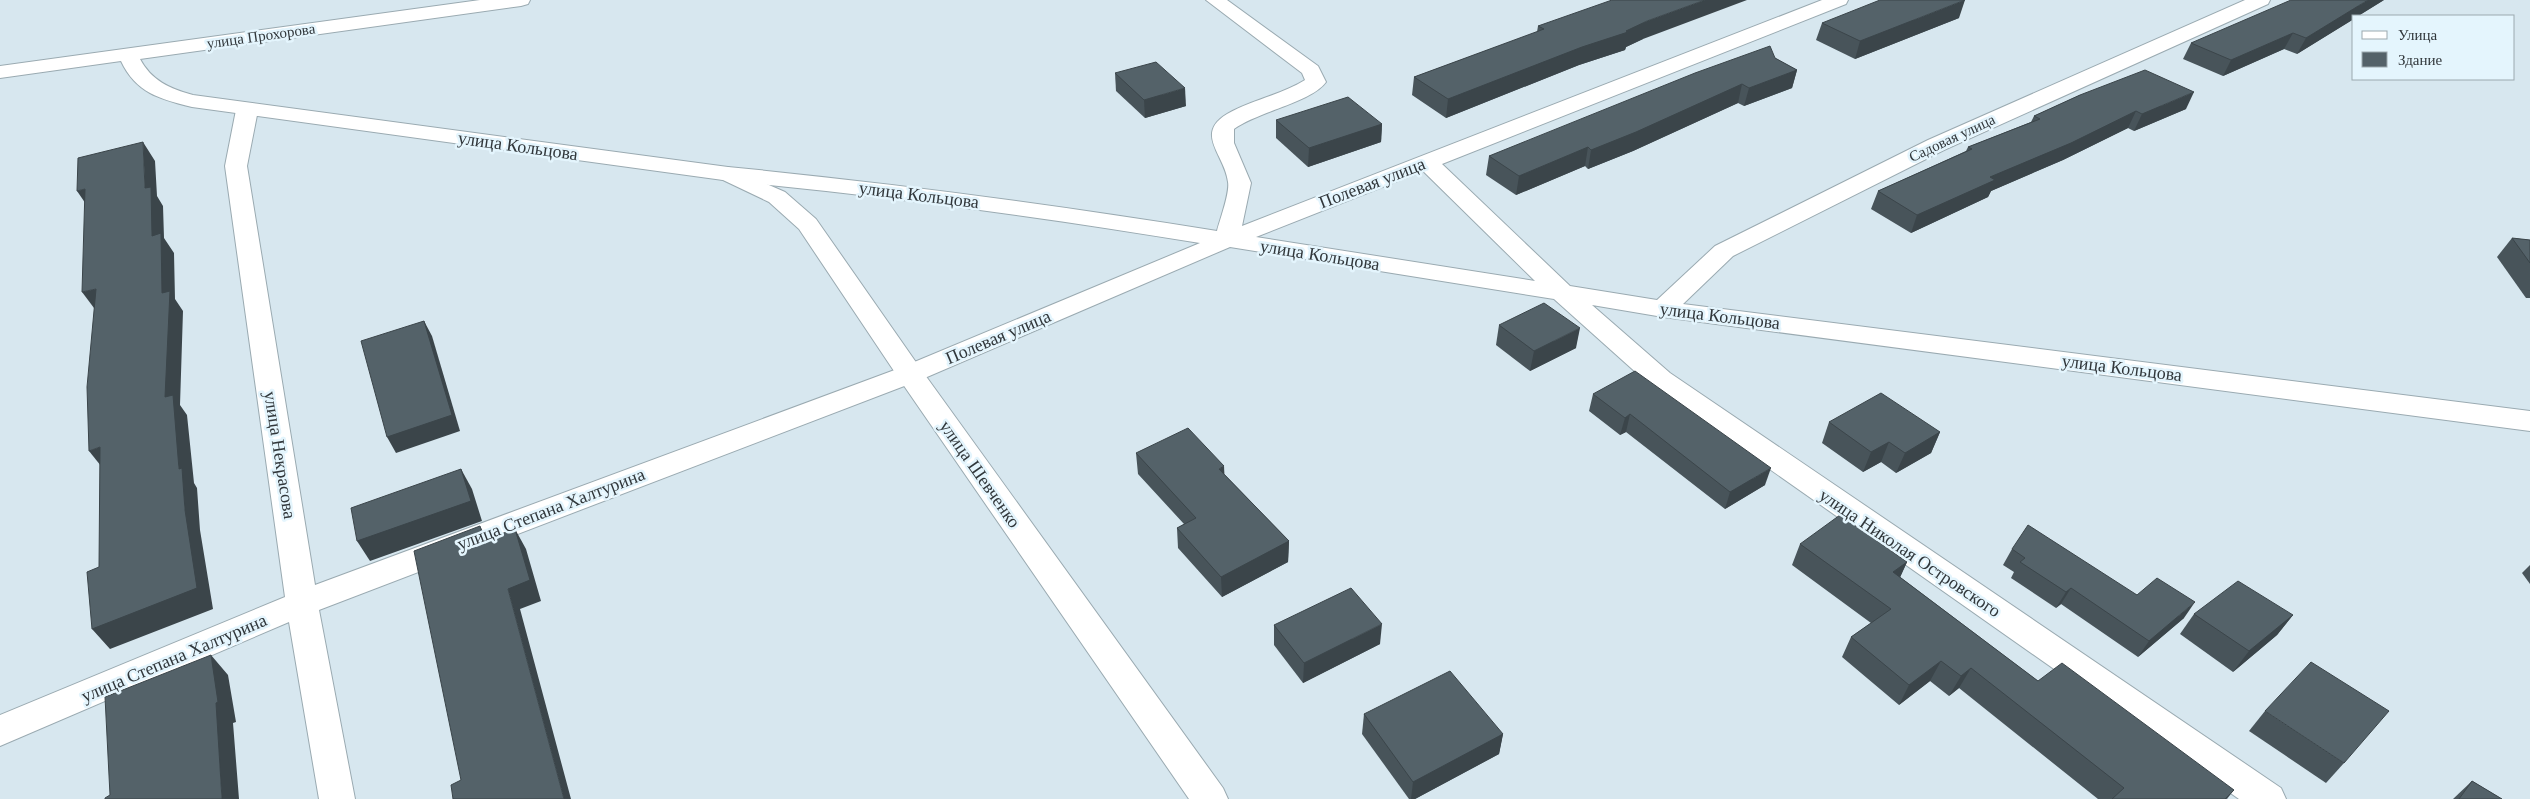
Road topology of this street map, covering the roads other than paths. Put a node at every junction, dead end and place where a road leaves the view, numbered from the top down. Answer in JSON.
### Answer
{"nodes":[{"id":1,"x":521,"y":0,"type":"edge"},
{"id":2,"x":1215,"y":0,"type":"edge"},
{"id":3,"x":1838,"y":0,"type":"edge"},
{"id":4,"x":2261,"y":0,"type":"edge"},
{"id":5,"x":128,"y":55,"type":"junction"},
{"id":6,"x":0,"y":72,"type":"edge"},
{"id":7,"x":247,"y":110,"type":"junction"},
{"id":8,"x":1427,"y":162,"type":"junction"},
{"id":9,"x":728,"y":174,"type":"junction"},
{"id":10,"x":1227,"y":240,"type":"junction"},
{"id":11,"x":1562,"y":294,"type":"junction"},
{"id":12,"x":1662,"y":309,"type":"junction"},
{"id":13,"x":910,"y":374,"type":"junction"},
{"id":14,"x":2530,"y":421,"type":"edge"},
{"id":15,"x":302,"y":603,"type":"junction"},
{"id":16,"x":0,"y":731,"type":"edge"},
{"id":17,"x":337,"y":799,"type":"edge"},
{"id":18,"x":1210,"y":799,"type":"edge"},
{"id":19,"x":2268,"y":799,"type":"edge"}],
"edges":[{"from":1,"to":5,"type":"street","name":"улица Прохорова"},
{"from":2,"to":10,"type":"street"},
{"from":3,"to":8,"type":"street","name":"Полевая улица"},
{"from":4,"to":12,"type":"street","name":"Садовая улица"},
{"from":5,"to":6,"type":"street","name":"улица Прохорова"},
{"from":5,"to":7,"type":"street","name":"улица Кольцова"},
{"from":7,"to":9,"type":"street","name":"улица Кольцова"},
{"from":7,"to":15,"type":"street","name":"улица Некрасова"},
{"from":8,"to":10,"type":"street","name":"Полевая улица"},
{"from":8,"to":11,"type":"street","name":"улица Николая Островского"},
{"from":9,"to":10,"type":"street","name":"улица Кольцова"},
{"from":9,"to":13,"type":"street","name":"улица Шевченко"},
{"from":10,"to":11,"type":"street","name":"улица Кольцова"},
{"from":10,"to":13,"type":"street","name":"Полевая улица"},
{"from":11,"to":12,"type":"street","name":"улица Кольцова"},
{"from":11,"to":19,"type":"street","name":"улица Николая Островского"},
{"from":12,"to":14,"type":"street","name":"улица Кольцова"},
{"from":13,"to":15,"type":"street","name":"улица Степана Халтурина"},
{"from":13,"to":18,"type":"street","name":"улица Шевченко"},
{"from":15,"to":16,"type":"street","name":"улица Степана Халтурина"},
{"from":15,"to":17,"type":"street","name":"улица Некрасова"}]}
